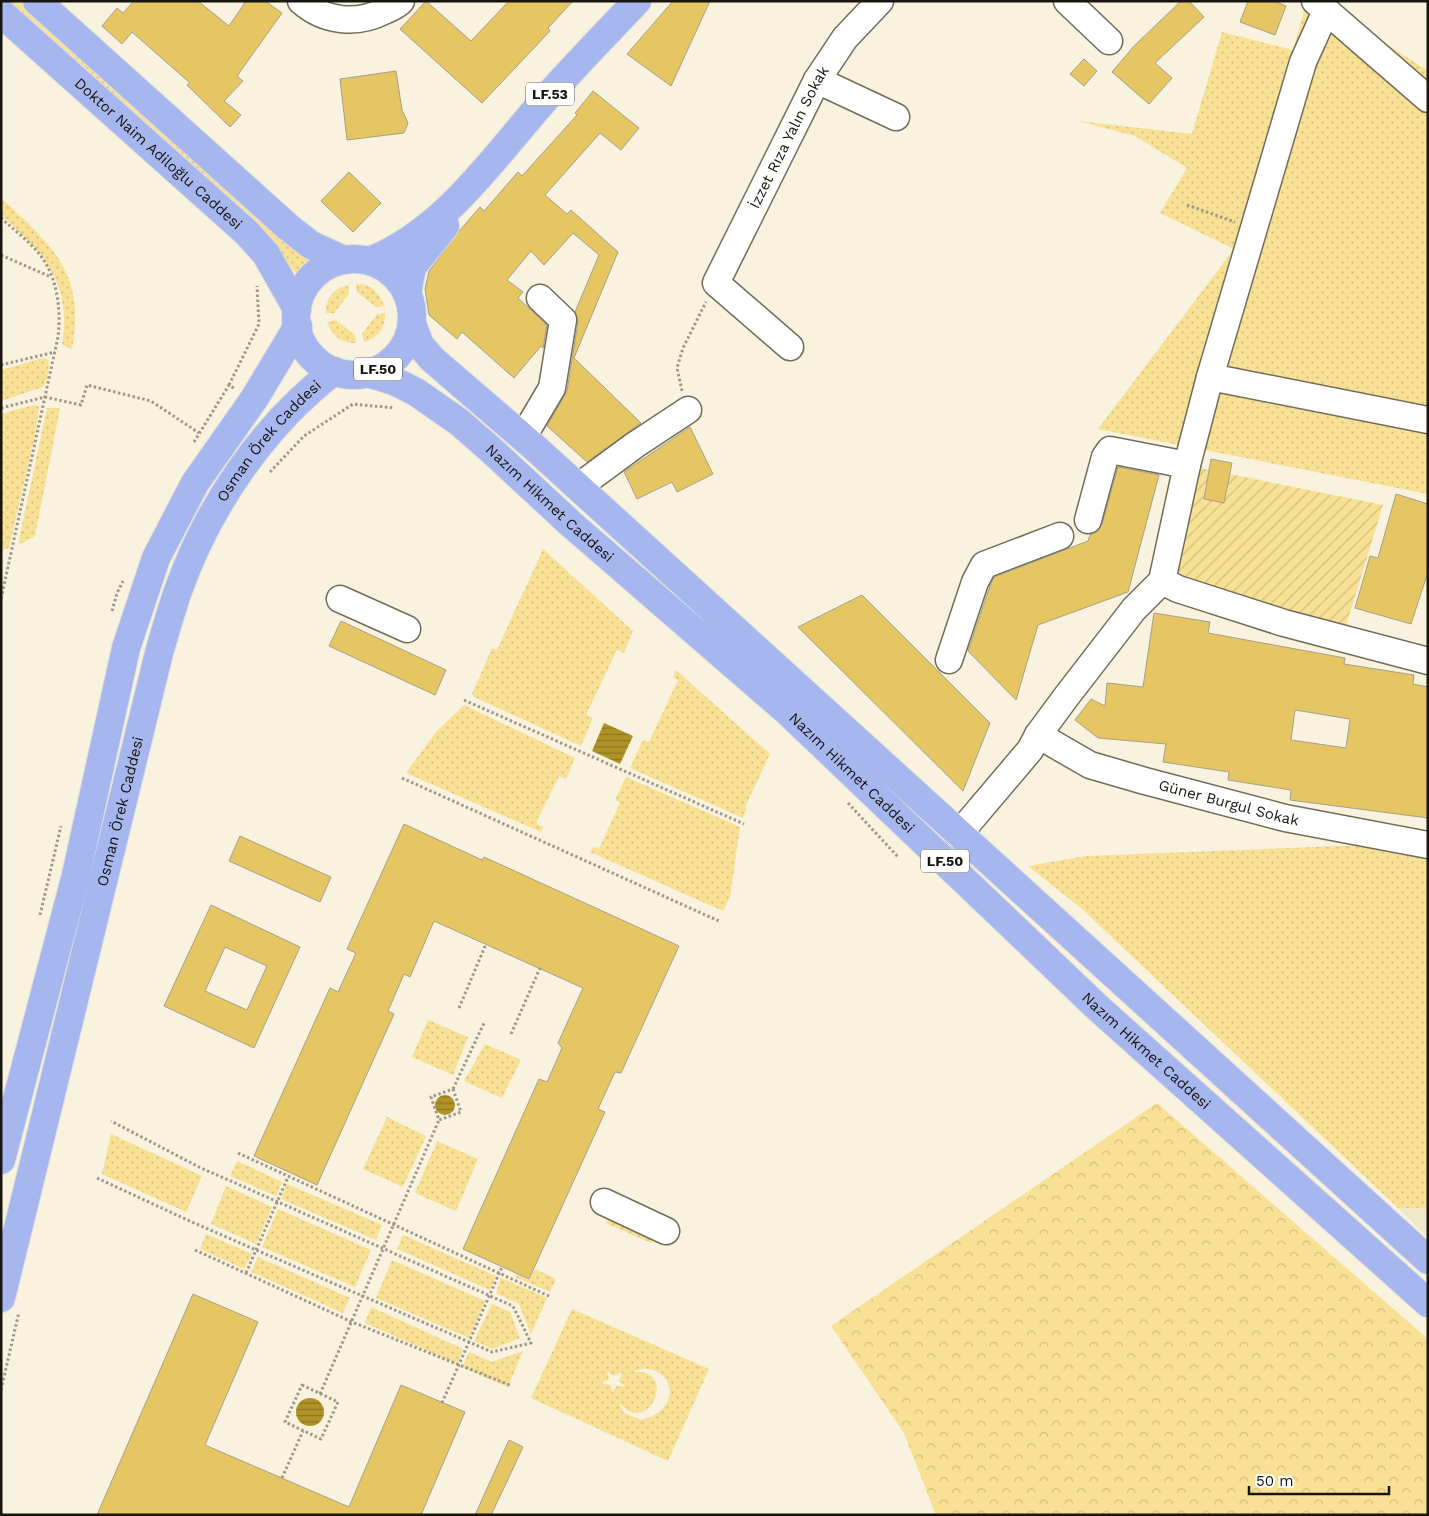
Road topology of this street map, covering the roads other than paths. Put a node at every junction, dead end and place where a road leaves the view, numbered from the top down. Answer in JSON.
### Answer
{"nodes":[{"id":1,"x":37,"y":1,"type":"edge"},
{"id":2,"x":301,"y":1,"type":"edge"},
{"id":3,"x":401,"y":1,"type":"edge"},
{"id":4,"x":880,"y":1,"type":"edge"},
{"id":5,"x":1067,"y":1,"type":"edge"},
{"id":6,"x":628,"y":4,"type":"edge"},
{"id":7,"x":1320,"y":6,"type":"edge"},
{"id":8,"x":1,"y":13,"type":"edge"},
{"id":9,"x":1109,"y":41,"type":"dead end"},
{"id":10,"x":817,"y":80,"type":"junction"},
{"id":11,"x":1428,"y":99,"type":"edge"},
{"id":12,"x":896,"y":117,"type":"dead end"},
{"id":13,"x":468,"y":191,"type":"junction"},
{"id":14,"x":357,"y":260,"type":"junction"},
{"id":15,"x":407,"y":294,"type":"junction"},
{"id":16,"x":540,"y":298,"type":"dead end"},
{"id":17,"x":297,"y":318,"type":"junction"},
{"id":18,"x":412,"y":324,"type":"junction"},
{"id":19,"x":790,"y":346,"type":"dead end"},
{"id":20,"x":334,"y":371,"type":"junction"},
{"id":21,"x":368,"y":373,"type":"junction"},
{"id":22,"x":1210,"y":377,"type":"junction"},
{"id":23,"x":688,"y":410,"type":"road end"},
{"id":24,"x":1428,"y":420,"type":"edge"},
{"id":25,"x":523,"y":437,"type":"junction"},
{"id":26,"x":1187,"y":465,"type":"junction"},
{"id":27,"x":578,"y":487,"type":"junction"},
{"id":28,"x":1088,"y":520,"type":"dead end"},
{"id":29,"x":1060,"y":536,"type":"dead end"},
{"id":30,"x":1162,"y":581,"type":"junction"},
{"id":31,"x":340,"y":599,"type":"dead end"},
{"id":32,"x":407,"y":629,"type":"dead end"},
{"id":33,"x":948,"y":660,"type":"dead end"},
{"id":34,"x":1428,"y":661,"type":"edge"},
{"id":35,"x":1038,"y":735,"type":"junction"},
{"id":36,"x":958,"y":835,"type":"junction"},
{"id":37,"x":1428,"y":845,"type":"edge"},
{"id":38,"x":1,"y":1160,"type":"edge"},
{"id":39,"x":604,"y":1202,"type":"dead end"},
{"id":40,"x":666,"y":1230,"type":"dead end"},
{"id":41,"x":1428,"y":1260,"type":"edge"},
{"id":42,"x":11,"y":1301,"type":"edge"},
{"id":43,"x":1428,"y":1303,"type":"edge"}],
"edges":[{"from":1,"to":14,"type":"main road","name":"Doktor Naim Adiloğlu Caddesi"},
{"from":2,"to":3,"type":"street"},
{"from":4,"to":10,"type":"street","name":"İzzet Rıza Yalın Sokak"},
{"from":5,"to":9,"type":"street"},
{"from":6,"to":13,"type":"main road","number":"LF.53"},
{"from":7,"to":11,"type":"street"},
{"from":7,"to":22,"type":"street"},
{"from":8,"to":17,"type":"main road","name":"Doktor Naim Adiloğlu Caddesi","number":"LF.50"},
{"from":10,"to":12,"type":"street"},
{"from":10,"to":19,"type":"street","name":"İzzet Rıza Yalın Sokak"},
{"from":13,"to":14,"type":"main road","number":"LF.53"},
{"from":13,"to":15,"type":"main road","number":"LF.53"},
{"from":14,"to":15,"type":"main road"},
{"from":14,"to":17,"type":"main road"},
{"from":15,"to":18,"type":"main road"},
{"from":16,"to":25,"type":"street"},
{"from":17,"to":20,"type":"main road","number":"LF.50"},
{"from":17,"to":38,"type":"main road","name":"Osman Örek Caddesi"},
{"from":18,"to":21,"type":"main road","number":"LF.50"},
{"from":18,"to":25,"type":"main road","name":"Nazım Hikmet Caddesi","number":"LF.50"},
{"from":20,"to":21,"type":"main road","number":"LF.50"},
{"from":20,"to":42,"type":"main road","name":"Osman Örek Caddesi"},
{"from":21,"to":43,"type":"main road","name":"Nazım Hikmet Caddesi","number":"LF.50"},
{"from":22,"to":24,"type":"street"},
{"from":22,"to":26,"type":"street"},
{"from":23,"to":27,"type":"street"},
{"from":25,"to":27,"type":"main road","name":"Nazım Hikmet Caddesi","number":"LF.50"},
{"from":26,"to":28,"type":"street"},
{"from":26,"to":30,"type":"street"},
{"from":27,"to":36,"type":"main road","name":"Nazım Hikmet Caddesi","number":"LF.50"},
{"from":29,"to":33,"type":"street"},
{"from":30,"to":34,"type":"street"},
{"from":30,"to":35,"type":"street"},
{"from":31,"to":32,"type":"street"},
{"from":35,"to":36,"type":"street"},
{"from":35,"to":37,"type":"street","name":"Güner Burgul Sokak"},
{"from":36,"to":41,"type":"main road","name":"Nazım Hikmet Caddesi","number":"LF.50"},
{"from":39,"to":40,"type":"street"}]}
